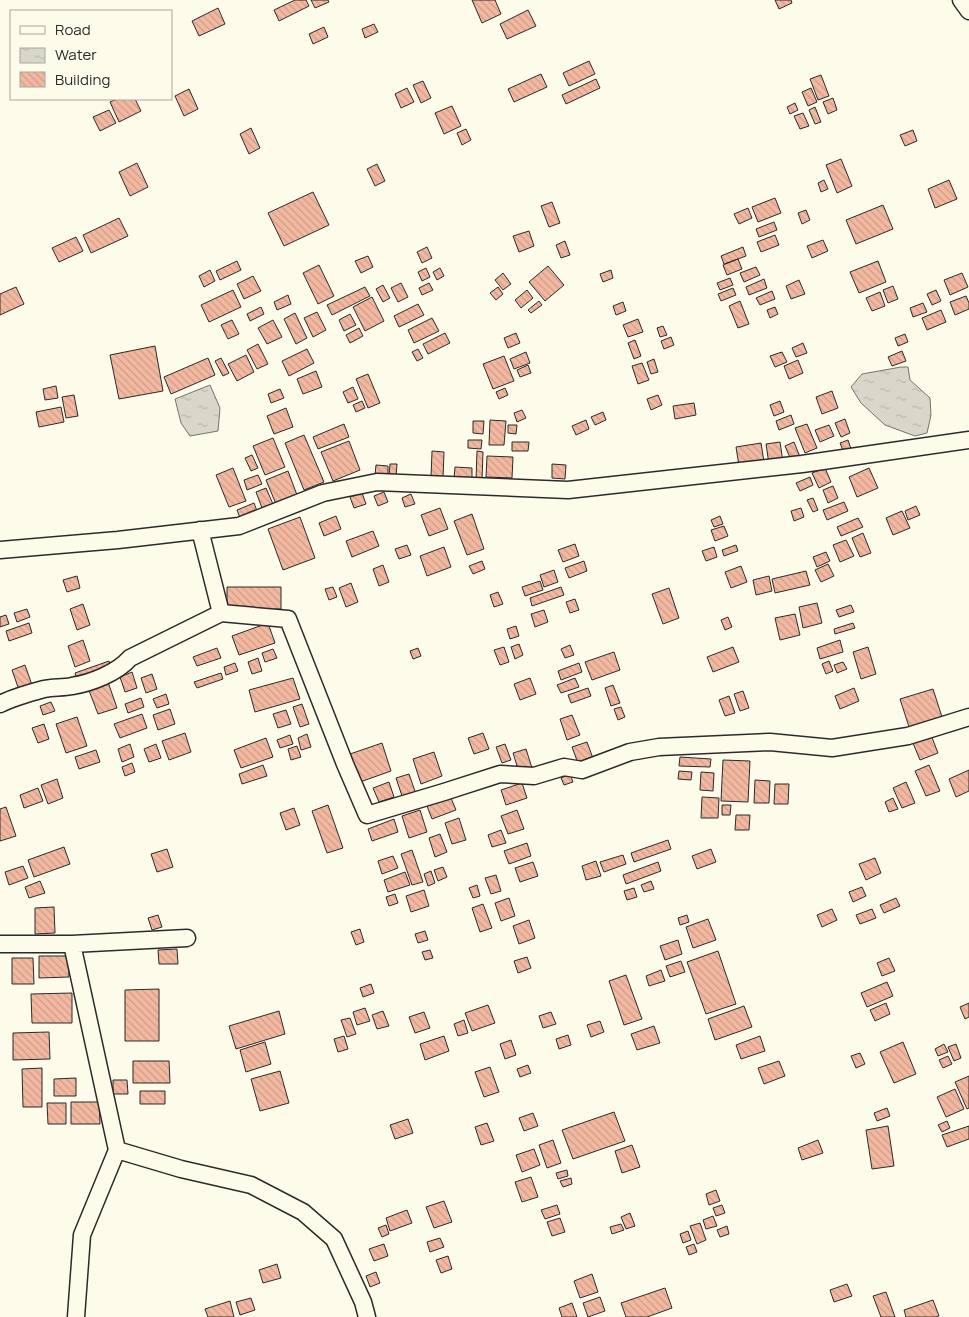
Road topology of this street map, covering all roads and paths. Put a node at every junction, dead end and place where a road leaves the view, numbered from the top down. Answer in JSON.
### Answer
{"nodes":[{"id":1,"x":961,"y":0,"type":"edge"},
{"id":2,"x":969,"y":11,"type":"edge"},
{"id":3,"x":969,"y":440,"type":"edge"},
{"id":4,"x":200,"y":530,"type":"junction"},
{"id":5,"x":0,"y":550,"type":"edge"},
{"id":6,"x":221,"y":613,"type":"junction"},
{"id":7,"x":0,"y":704,"type":"edge"},
{"id":8,"x":969,"y":718,"type":"edge"},
{"id":9,"x":188,"y":938,"type":"dead end"},
{"id":10,"x":0,"y":944,"type":"edge"},
{"id":11,"x":72,"y":944,"type":"junction"},
{"id":12,"x":117,"y":1150,"type":"junction"},
{"id":13,"x":76,"y":1317,"type":"edge"},
{"id":14,"x":367,"y":1317,"type":"edge"}],
"edges":[{"from":1,"to":2,"type":"street"},
{"from":3,"to":4,"type":"street"},
{"from":4,"to":5,"type":"street"},
{"from":4,"to":6,"type":"street"},
{"from":6,"to":7,"type":"street"},
{"from":6,"to":8,"type":"street"},
{"from":9,"to":11,"type":"street"},
{"from":10,"to":11,"type":"street"},
{"from":11,"to":12,"type":"street"},
{"from":12,"to":13,"type":"street"},
{"from":12,"to":14,"type":"street"}]}
